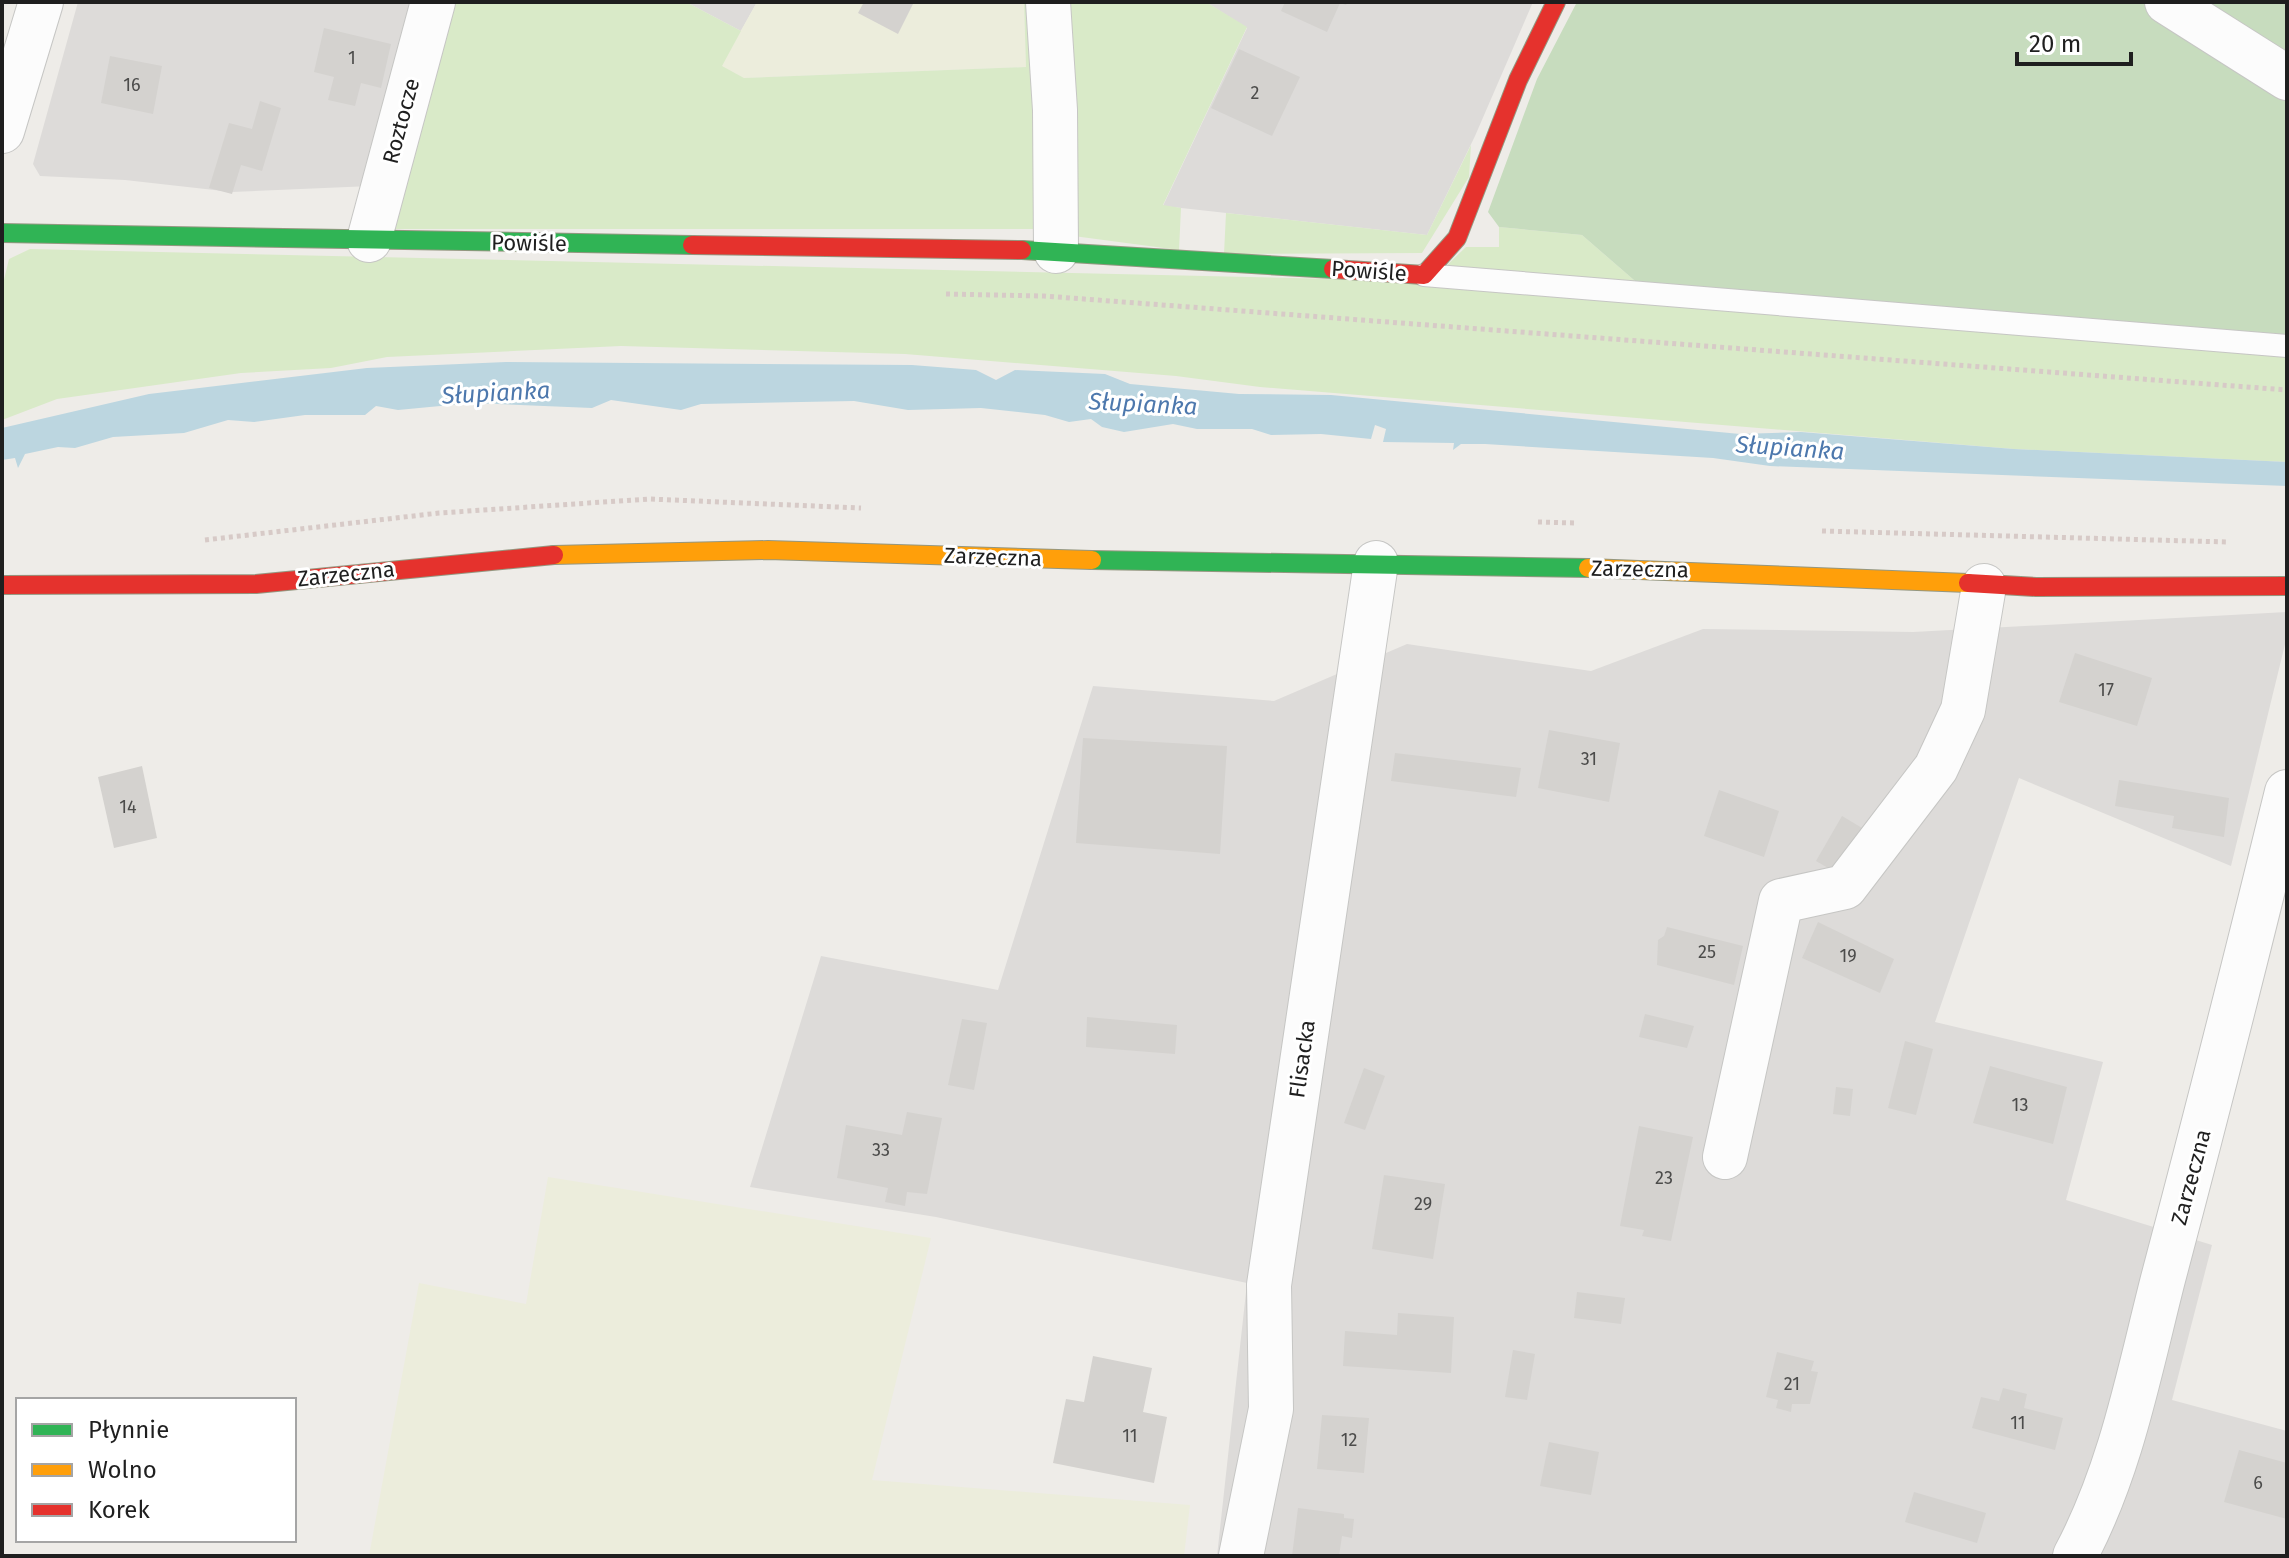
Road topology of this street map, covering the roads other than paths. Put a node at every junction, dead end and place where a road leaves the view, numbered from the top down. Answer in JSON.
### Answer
{"nodes":[{"id":1,"x":41,"y":2,"type":"edge"},
{"id":2,"x":433,"y":2,"type":"edge"},
{"id":3,"x":1048,"y":2,"type":"edge"},
{"id":4,"x":1556,"y":2,"type":"edge"},
{"id":5,"x":2167,"y":2,"type":"edge"},
{"id":6,"x":2287,"y":78,"type":"edge"},
{"id":7,"x":2,"y":131,"type":"edge"},
{"id":8,"x":2,"y":233,"type":"edge"},
{"id":9,"x":369,"y":240,"type":"junction"},
{"id":10,"x":1056,"y":251,"type":"junction"},
{"id":11,"x":1424,"y":275,"type":"junction"},
{"id":12,"x":2287,"y":346,"type":"edge"},
{"id":13,"x":1376,"y":563,"type":"junction"},
{"id":14,"x":2,"y":585,"type":"edge"},
{"id":15,"x":1984,"y":586,"type":"junction"},
{"id":16,"x":2287,"y":586,"type":"edge"},
{"id":17,"x":2287,"y":792,"type":"edge"},
{"id":18,"x":1725,"y":1157,"type":"dead end"},
{"id":19,"x":1241,"y":1556,"type":"edge"},
{"id":20,"x":2075,"y":1556,"type":"edge"}],
"edges":[{"from":1,"to":7,"type":"street"},
{"from":2,"to":9,"type":"street","name":"Roztocze"},
{"from":3,"to":10,"type":"street"},
{"from":4,"to":11,"type":"street","name":"Powiśle"},
{"from":5,"to":6,"type":"street"},
{"from":8,"to":9,"type":"street","name":"Powiśle"},
{"from":9,"to":10,"type":"street","name":"Powiśle"},
{"from":10,"to":11,"type":"street","name":"Powiśle"},
{"from":11,"to":12,"type":"lane"},
{"from":13,"to":14,"type":"street","name":"Zarzeczna"},
{"from":13,"to":15,"type":"street","name":"Zarzeczna"},
{"from":13,"to":19,"type":"street","name":"Flisacka"},
{"from":15,"to":16,"type":"street","name":"Zarzeczna"},
{"from":15,"to":18,"type":"street"},
{"from":17,"to":20,"type":"street","name":"Zarzeczna"}]}
